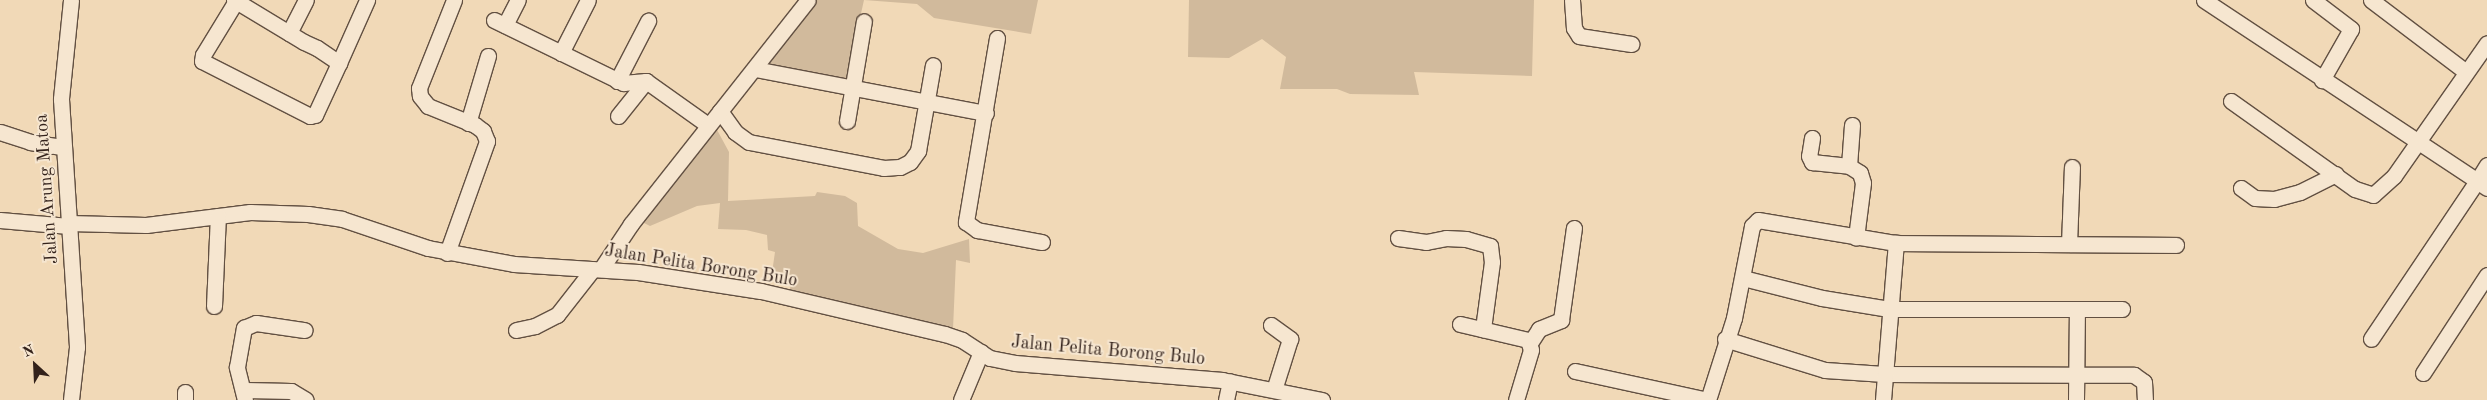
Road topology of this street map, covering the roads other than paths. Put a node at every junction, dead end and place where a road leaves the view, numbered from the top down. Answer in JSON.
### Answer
{"nodes":[{"id":1,"x":71,"y":0,"type":"edge"},
{"id":2,"x":236,"y":0,"type":"edge"},
{"id":3,"x":306,"y":0,"type":"edge"},
{"id":4,"x":367,"y":0,"type":"edge"},
{"id":5,"x":454,"y":0,"type":"edge"},
{"id":6,"x":518,"y":0,"type":"edge"},
{"id":7,"x":588,"y":0,"type":"edge"},
{"id":8,"x":1572,"y":0,"type":"edge"},
{"id":9,"x":2204,"y":0,"type":"edge"},
{"id":10,"x":2313,"y":0,"type":"edge"},
{"id":11,"x":2371,"y":0,"type":"edge"},
{"id":12,"x":804,"y":2,"type":"edge"},
{"id":13,"x":648,"y":21,"type":"dead end"},
{"id":14,"x":864,"y":21,"type":"dead end"},
{"id":15,"x":289,"y":33,"type":"junction"},
{"id":16,"x":997,"y":38,"type":"dead end"},
{"id":17,"x":2487,"y":43,"type":"edge"},
{"id":18,"x":1631,"y":44,"type":"dead end"},
{"id":19,"x":561,"y":53,"type":"junction"},
{"id":20,"x":488,"y":56,"type":"dead end"},
{"id":21,"x":339,"y":63,"type":"junction"},
{"id":22,"x":933,"y":65,"type":"dead end"},
{"id":23,"x":755,"y":69,"type":"junction"},
{"id":24,"x":2465,"y":71,"type":"junction"},
{"id":25,"x":2322,"y":80,"type":"junction"},
{"id":26,"x":617,"y":81,"type":"junction"},
{"id":27,"x":646,"y":81,"type":"junction"},
{"id":28,"x":852,"y":86,"type":"junction"},
{"id":29,"x":924,"y":101,"type":"junction"},
{"id":30,"x":2231,"y":101,"type":"dead end"},
{"id":31,"x":720,"y":112,"type":"junction"},
{"id":32,"x":986,"y":113,"type":"junction"},
{"id":33,"x":618,"y":116,"type":"dead end"},
{"id":34,"x":847,"y":121,"type":"dead end"},
{"id":35,"x":468,"y":122,"type":"junction"},
{"id":36,"x":708,"y":125,"type":"junction"},
{"id":37,"x":1852,"y":125,"type":"dead end"},
{"id":38,"x":0,"y":132,"type":"edge"},
{"id":39,"x":1812,"y":138,"type":"dead end"},
{"id":40,"x":2415,"y":142,"type":"junction"},
{"id":41,"x":62,"y":147,"type":"junction"},
{"id":42,"x":1849,"y":166,"type":"junction"},
{"id":43,"x":2487,"y":166,"type":"edge"},
{"id":44,"x":2072,"y":167,"type":"dead end"},
{"id":45,"x":2336,"y":174,"type":"junction"},
{"id":46,"x":2482,"y":184,"type":"edge"},
{"id":47,"x":2241,"y":188,"type":"dead end"},
{"id":48,"x":218,"y":216,"type":"junction"},
{"id":49,"x":0,"y":220,"type":"edge"},
{"id":50,"x":69,"y":225,"type":"junction"},
{"id":51,"x":1574,"y":228,"type":"dead end"},
{"id":52,"x":1398,"y":238,"type":"dead end"},
{"id":53,"x":1856,"y":238,"type":"junction"},
{"id":54,"x":1042,"y":242,"type":"dead end"},
{"id":55,"x":1896,"y":243,"type":"junction"},
{"id":56,"x":2069,"y":244,"type":"junction"},
{"id":57,"x":2176,"y":245,"type":"dead end"},
{"id":58,"x":447,"y":253,"type":"junction"},
{"id":59,"x":597,"y":269,"type":"junction"},
{"id":60,"x":2487,"y":275,"type":"edge"},
{"id":61,"x":1743,"y":278,"type":"junction"},
{"id":62,"x":214,"y":306,"type":"dead end"},
{"id":63,"x":2077,"y":309,"type":"junction"},
{"id":64,"x":2122,"y":309,"type":"dead end"},
{"id":65,"x":1889,"y":310,"type":"junction"},
{"id":66,"x":1460,"y":324,"type":"dead end"},
{"id":67,"x":1271,"y":325,"type":"dead end"},
{"id":68,"x":1484,"y":329,"type":"junction"},
{"id":69,"x":304,"y":330,"type":"dead end"},
{"id":70,"x":516,"y":330,"type":"dead end"},
{"id":71,"x":1725,"y":339,"type":"junction"},
{"id":72,"x":2372,"y":339,"type":"dead end"},
{"id":73,"x":1530,"y":343,"type":"junction"},
{"id":74,"x":982,"y":352,"type":"junction"},
{"id":75,"x":1575,"y":371,"type":"dead end"},
{"id":76,"x":2078,"y":372,"type":"junction"},
{"id":77,"x":2423,"y":373,"type":"dead end"},
{"id":78,"x":1884,"y":374,"type":"junction"},
{"id":79,"x":1230,"y":381,"type":"junction"},
{"id":80,"x":1274,"y":390,"type":"junction"},
{"id":81,"x":245,"y":395,"type":"edge"},
{"id":82,"x":71,"y":400,"type":"edge"},
{"id":83,"x":306,"y":400,"type":"edge"},
{"id":84,"x":961,"y":400,"type":"edge"},
{"id":85,"x":1226,"y":400,"type":"edge"},
{"id":86,"x":1322,"y":400,"type":"edge"},
{"id":87,"x":1516,"y":400,"type":"edge"},
{"id":88,"x":1882,"y":400,"type":"edge"},
{"id":89,"x":2076,"y":400,"type":"edge"},
{"id":90,"x":2145,"y":400,"type":"edge"}],
"edges":[{"from":1,"to":41,"type":"street","name":"Jalan Arung Matoa"},
{"from":2,"to":15,"type":"street"},
{"from":2,"to":21,"type":"street"},
{"from":3,"to":15,"type":"street"},
{"from":4,"to":21,"type":"street"},
{"from":5,"to":35,"type":"street"},
{"from":6,"to":19,"type":"street"},
{"from":7,"to":19,"type":"street"},
{"from":8,"to":18,"type":"street"},
{"from":9,"to":25,"type":"street"},
{"from":10,"to":25,"type":"street"},
{"from":11,"to":24,"type":"street"},
{"from":12,"to":23,"type":"street"},
{"from":13,"to":26,"type":"street"},
{"from":14,"to":28,"type":"street"},
{"from":15,"to":21,"type":"street"},
{"from":16,"to":32,"type":"street"},
{"from":17,"to":24,"type":"street"},
{"from":19,"to":26,"type":"street"},
{"from":20,"to":35,"type":"street"},
{"from":22,"to":29,"type":"street"},
{"from":23,"to":28,"type":"street"},
{"from":23,"to":31,"type":"street"},
{"from":24,"to":40,"type":"street"},
{"from":25,"to":40,"type":"street"},
{"from":26,"to":27,"type":"street"},
{"from":27,"to":33,"type":"street"},
{"from":27,"to":36,"type":"street"},
{"from":28,"to":29,"type":"street"},
{"from":28,"to":34,"type":"street"},
{"from":29,"to":31,"type":"street"},
{"from":29,"to":32,"type":"street"},
{"from":30,"to":45,"type":"street"},
{"from":31,"to":36,"type":"street"},
{"from":32,"to":54,"type":"street"},
{"from":35,"to":58,"type":"street"},
{"from":36,"to":59,"type":"street"},
{"from":37,"to":42,"type":"street"},
{"from":38,"to":41,"type":"street"},
{"from":39,"to":42,"type":"street"},
{"from":40,"to":45,"type":"street"},
{"from":40,"to":46,"type":"street"},
{"from":41,"to":50,"type":"street","name":"Jalan Arung Matoa"},
{"from":42,"to":53,"type":"street"},
{"from":43,"to":46,"type":"street"},
{"from":44,"to":56,"type":"street"},
{"from":45,"to":47,"type":"street"},
{"from":46,"to":72,"type":"street"},
{"from":48,"to":50,"type":"street","name":"Jalan Pelita Borong Bulo"},
{"from":48,"to":58,"type":"street","name":"Jalan Pelita Borong Bulo"},
{"from":48,"to":62,"type":"street"},
{"from":49,"to":50,"type":"street","name":"Jalan Pelita Borong Bulo"},
{"from":50,"to":82,"type":"street","name":"Jalan Arung Matoa"},
{"from":51,"to":73,"type":"street"},
{"from":52,"to":68,"type":"street"},
{"from":53,"to":55,"type":"street"},
{"from":53,"to":61,"type":"street"},
{"from":55,"to":56,"type":"street"},
{"from":55,"to":65,"type":"street"},
{"from":56,"to":57,"type":"street"},
{"from":58,"to":59,"type":"street","name":"Jalan Pelita Borong Bulo"},
{"from":59,"to":70,"type":"street"},
{"from":59,"to":74,"type":"street","name":"Jalan Pelita Borong Bulo"},
{"from":60,"to":77,"type":"street"},
{"from":61,"to":65,"type":"street"},
{"from":61,"to":71,"type":"street"},
{"from":63,"to":64,"type":"street"},
{"from":63,"to":65,"type":"street"},
{"from":63,"to":76,"type":"street"},
{"from":65,"to":78,"type":"street"},
{"from":66,"to":68,"type":"street"},
{"from":67,"to":80,"type":"street"},
{"from":68,"to":73,"type":"street"},
{"from":69,"to":81,"type":"street"},
{"from":71,"to":75,"type":"street"},
{"from":71,"to":78,"type":"street"},
{"from":73,"to":87,"type":"street"},
{"from":74,"to":79,"type":"street","name":"Jalan Pelita Borong Bulo"},
{"from":74,"to":84,"type":"street"},
{"from":76,"to":78,"type":"street"},
{"from":76,"to":89,"type":"street"},
{"from":76,"to":90,"type":"street"},
{"from":78,"to":88,"type":"street"},
{"from":79,"to":80,"type":"street","name":"Jalan Pelita Borong Bulo"},
{"from":79,"to":85,"type":"street"},
{"from":80,"to":86,"type":"street","name":"Jalan Pelita Borong Bulo"},
{"from":81,"to":83,"type":"street"}]}
